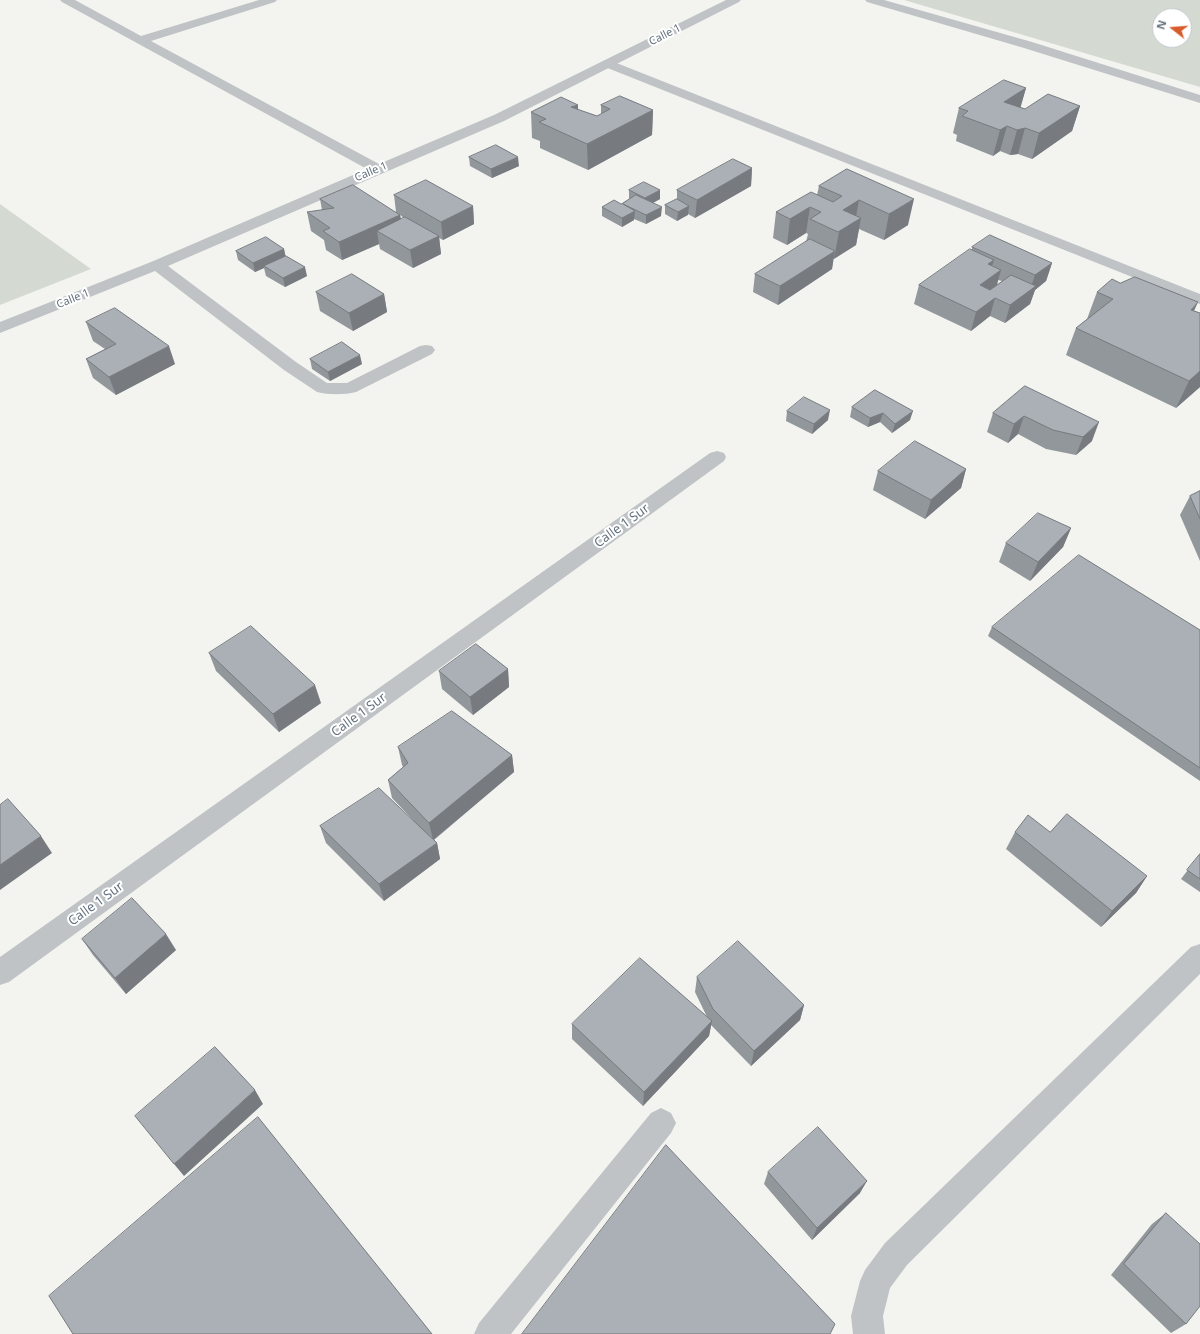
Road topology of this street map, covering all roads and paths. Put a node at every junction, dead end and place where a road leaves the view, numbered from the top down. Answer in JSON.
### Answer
{"nodes":[{"id":1,"x":66,"y":0,"type":"edge"},
{"id":2,"x":271,"y":0,"type":"edge"},
{"id":3,"x":735,"y":0,"type":"edge"},
{"id":4,"x":871,"y":0,"type":"edge"},
{"id":5,"x":141,"y":40,"type":"junction"},
{"id":6,"x":608,"y":64,"type":"junction"},
{"id":7,"x":1200,"y":99,"type":"edge"},
{"id":8,"x":377,"y":169,"type":"junction"},
{"id":9,"x":156,"y":265,"type":"junction"},
{"id":10,"x":1200,"y":299,"type":"edge"},
{"id":11,"x":0,"y":328,"type":"edge"},
{"id":12,"x":426,"y":350,"type":"dead end"},
{"id":13,"x":717,"y":457,"type":"dead end"},
{"id":14,"x":1200,"y":956,"type":"edge"},
{"id":15,"x":0,"y":973,"type":"edge"},
{"id":16,"x":661,"y":1123,"type":"dead end"},
{"id":17,"x":490,"y":1334,"type":"edge"},
{"id":18,"x":869,"y":1334,"type":"edge"}],
"edges":[{"from":1,"to":5,"type":"street"},
{"from":2,"to":5,"type":"street"},
{"from":3,"to":6,"type":"street","name":"Calle 1"},
{"from":4,"to":7,"type":"street"},
{"from":5,"to":8,"type":"street"},
{"from":6,"to":8,"type":"street","name":"Calle 1"},
{"from":6,"to":10,"type":"lane"},
{"from":8,"to":9,"type":"street","name":"Calle 1"},
{"from":9,"to":11,"type":"street","name":"Calle 1"},
{"from":9,"to":12,"type":"street"},
{"from":13,"to":15,"type":"street","name":"Calle 1 Sur"},
{"from":14,"to":18,"type":"street"},
{"from":16,"to":17,"type":"street"}]}
